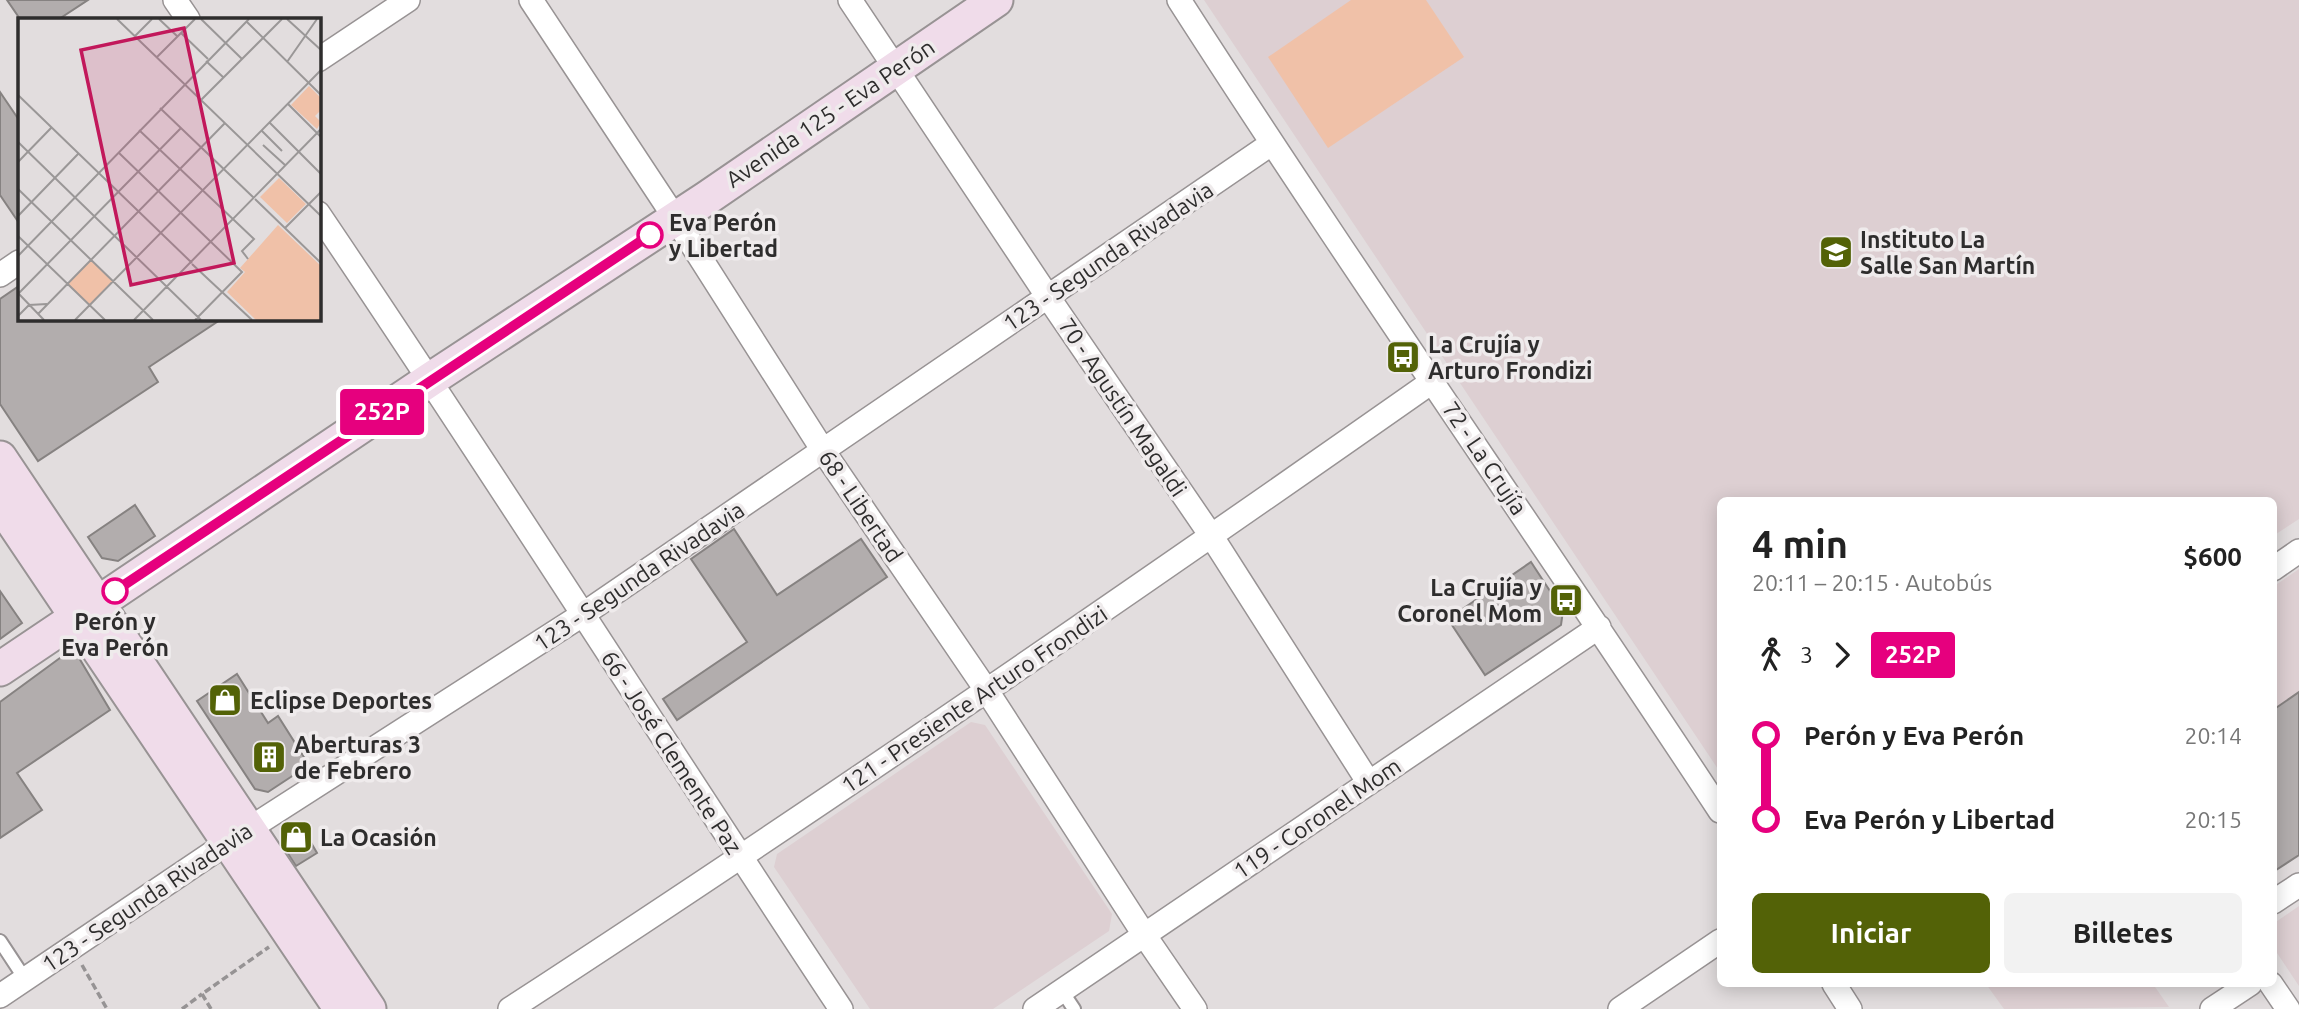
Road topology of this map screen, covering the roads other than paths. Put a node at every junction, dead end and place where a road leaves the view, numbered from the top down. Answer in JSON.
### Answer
{"nodes":[{"id":1,"x":175,"y":0,"type":"edge"},
{"id":2,"x":408,"y":0,"type":"edge"},
{"id":3,"x":531,"y":0,"type":"edge"},
{"id":4,"x":850,"y":0,"type":"edge"},
{"id":5,"x":996,"y":0,"type":"edge"},
{"id":6,"x":1179,"y":0,"type":"edge"},
{"id":7,"x":187,"y":18,"type":"edge"},
{"id":8,"x":320,"y":59,"type":"edge"},
{"id":9,"x":895,"y":69,"type":"junction"},
{"id":10,"x":1271,"y":144,"type":"junction"},
{"id":11,"x":320,"y":216,"type":"edge"},
{"id":12,"x":676,"y":218,"type":"junction"},
{"id":13,"x":18,"y":263,"type":"edge"},
{"id":14,"x":0,"y":275,"type":"edge"},
{"id":15,"x":1048,"y":297,"type":"junction"},
{"id":16,"x":431,"y":379,"type":"junction"},
{"id":17,"x":1433,"y":381,"type":"junction"},
{"id":18,"x":824,"y":452,"type":"junction"},
{"id":19,"x":0,"y":458,"type":"edge"},
{"id":20,"x":0,"y":503,"type":"edge"},
{"id":21,"x":1212,"y":537,"type":"junction"},
{"id":22,"x":2299,"y":551,"type":"edge"},
{"id":23,"x":2277,"y":566,"type":"edge"},
{"id":24,"x":86,"y":610,"type":"junction"},
{"id":25,"x":582,"y":615,"type":"junction"},
{"id":26,"x":1599,"y":627,"type":"junction"},
{"id":27,"x":0,"y":669,"type":"edge"},
{"id":28,"x":987,"y":691,"type":"junction"},
{"id":29,"x":1369,"y":783,"type":"junction"},
{"id":30,"x":1717,"y":806,"type":"edge"},
{"id":31,"x":240,"y":835,"type":"junction"},
{"id":32,"x":741,"y":859,"type":"junction"},
{"id":33,"x":2299,"y":885,"type":"edge"},
{"id":34,"x":2277,"y":899,"type":"edge"},
{"id":35,"x":1145,"y":936,"type":"junction"},
{"id":36,"x":0,"y":941,"type":"edge"},
{"id":37,"x":1717,"y":943,"type":"edge"},
{"id":38,"x":25,"y":979,"type":"junction"},
{"id":39,"x":1836,"y":987,"type":"edge"},
{"id":40,"x":2245,"y":987,"type":"edge"},
{"id":41,"x":2273,"y":987,"type":"edge"},
{"id":42,"x":0,"y":996,"type":"edge"},
{"id":43,"x":1068,"y":1000,"type":"edge"},
{"id":44,"x":341,"y":1009,"type":"edge"},
{"id":45,"x":369,"y":1009,"type":"edge"},
{"id":46,"x":510,"y":1009,"type":"edge"},
{"id":47,"x":841,"y":1009,"type":"edge"},
{"id":48,"x":1035,"y":1009,"type":"edge"},
{"id":49,"x":1195,"y":1009,"type":"edge"},
{"id":50,"x":1620,"y":1009,"type":"edge"},
{"id":51,"x":1850,"y":1009,"type":"edge"},
{"id":52,"x":2212,"y":1009,"type":"edge"},
{"id":53,"x":2288,"y":1009,"type":"edge"}],
"edges":[{"from":1,"to":7,"type":"street"},
{"from":2,"to":8,"type":"street"},
{"from":3,"to":12,"type":"street","name":"68 - Libertad"},
{"from":4,"to":9,"type":"street","name":"70 - Agustín Magaldi"},
{"from":5,"to":9,"type":"main road","name":"Avenida 125 - Eva Perón"},
{"from":6,"to":10,"type":"street","name":"72 - La Crujía"},
{"from":9,"to":12,"type":"main road","name":"Avenida 125 - Eva Perón"},
{"from":9,"to":15,"type":"street","name":"70 - Agustín Magaldi"},
{"from":10,"to":15,"type":"street","name":"123 - Segunda Rivadavia"},
{"from":10,"to":17,"type":"street","name":"72 - La Crujía"},
{"from":11,"to":16,"type":"street","name":"66 - José Clemente Paz"},
{"from":12,"to":16,"type":"main road","name":"Avenida 125 - Eva Perón"},
{"from":12,"to":18,"type":"street","name":"68 - Libertad"},
{"from":13,"to":14,"type":"street"},
{"from":15,"to":18,"type":"street","name":"123 - Segunda Rivadavia"},
{"from":15,"to":21,"type":"street","name":"70 - Agustín Magaldi"},
{"from":16,"to":24,"type":"main road","name":"Avenida 125 - Eva Perón"},
{"from":16,"to":25,"type":"street","name":"66 - José Clemente Paz"},
{"from":17,"to":21,"type":"street","name":"121 - Presiente Arturo Frondizi"},
{"from":17,"to":26,"type":"street","name":"72 - La Crujía"},
{"from":18,"to":25,"type":"street","name":"123 - Segunda Rivadavia"},
{"from":18,"to":28,"type":"street","name":"68 - Libertad"},
{"from":19,"to":24,"type":"main road"},
{"from":20,"to":24,"type":"main road"},
{"from":21,"to":28,"type":"street","name":"121 - Presiente Arturo Frondizi"},
{"from":21,"to":29,"type":"street","name":"70 - Agustín Magaldi"},
{"from":22,"to":23,"type":"street"},
{"from":24,"to":27,"type":"main road","name":"Avenida 125 - Eva Perón"},
{"from":24,"to":31,"type":"main road"},
{"from":25,"to":31,"type":"street","name":"123 - Segunda Rivadavia"},
{"from":25,"to":32,"type":"street","name":"66 - José Clemente Paz"},
{"from":26,"to":29,"type":"street","name":"119 - Coronel Mom"},
{"from":26,"to":30,"type":"street","name":"72 - La Crujía"},
{"from":28,"to":32,"type":"street","name":"121 - Presiente Arturo Frondizi"},
{"from":28,"to":35,"type":"street","name":"68 - Libertad"},
{"from":29,"to":35,"type":"street","name":"119 - Coronel Mom"},
{"from":31,"to":38,"type":"street","name":"123 - Segunda Rivadavia"},
{"from":31,"to":44,"type":"main road"},
{"from":31,"to":45,"type":"main road"},
{"from":32,"to":46,"type":"street","name":"121 - Presiente Arturo Frondizi"},
{"from":32,"to":47,"type":"street","name":"66 - José Clemente Paz"},
{"from":33,"to":34,"type":"street"},
{"from":35,"to":43,"type":"street","name":"119 - Coronel Mom"},
{"from":35,"to":49,"type":"street","name":"68 - Libertad"},
{"from":36,"to":38,"type":"lane"},
{"from":37,"to":50,"type":"street"},
{"from":38,"to":42,"type":"street","name":"123 - Segunda Rivadavia"},
{"from":39,"to":51,"type":"street"},
{"from":40,"to":52,"type":"street"},
{"from":41,"to":53,"type":"street"},
{"from":43,"to":48,"type":"street","name":"119 - Coronel Mom"}]}
